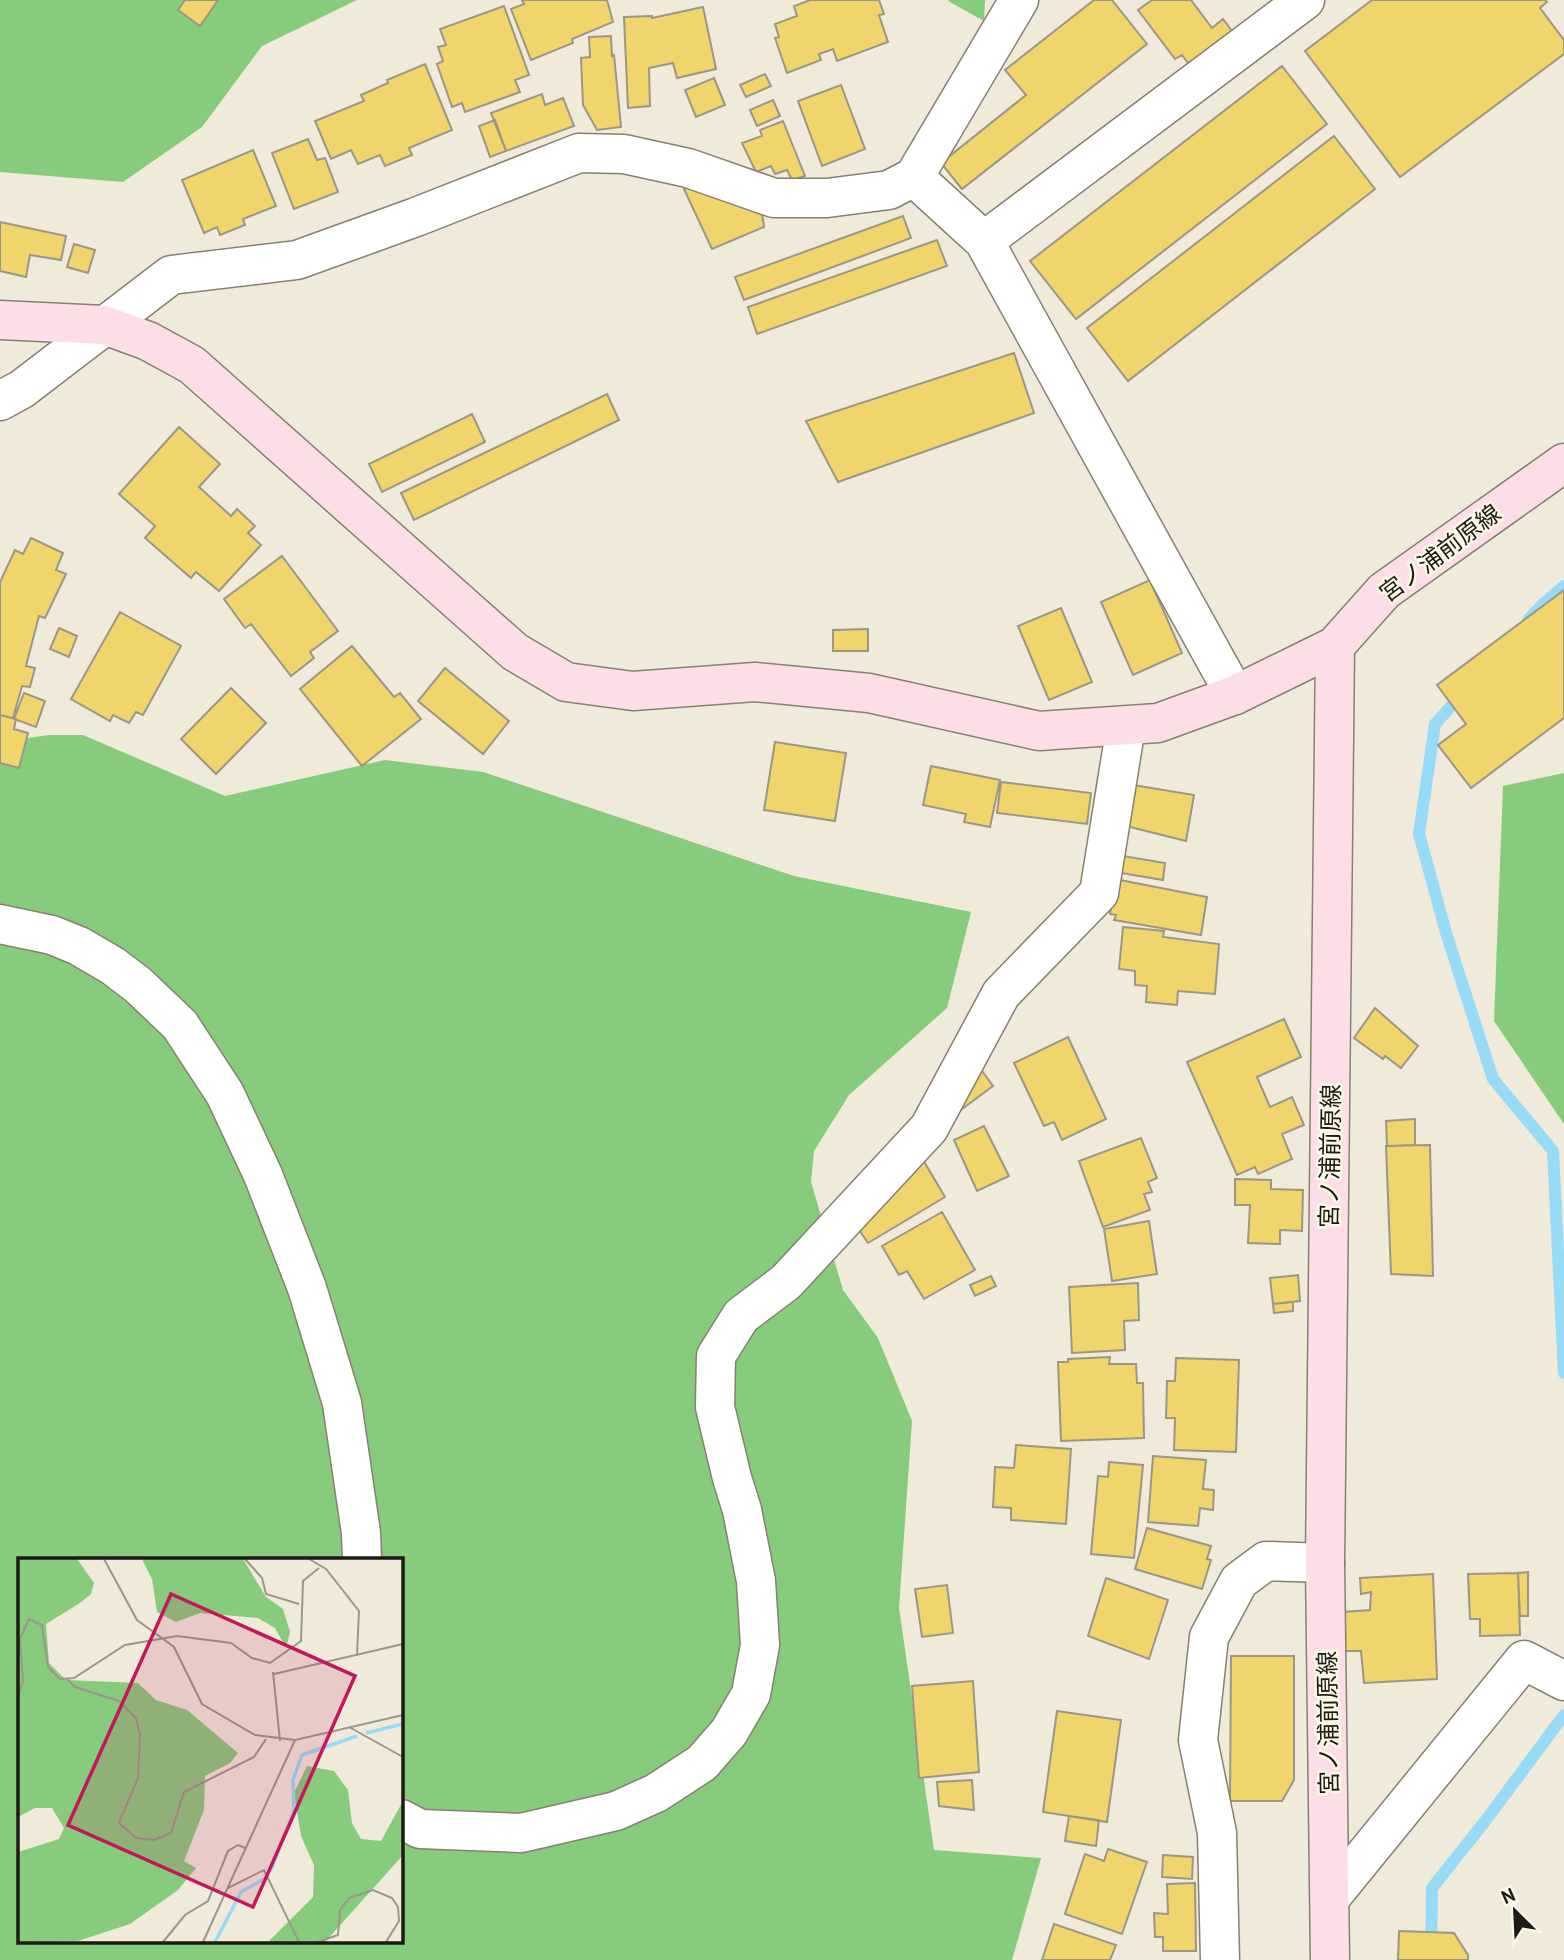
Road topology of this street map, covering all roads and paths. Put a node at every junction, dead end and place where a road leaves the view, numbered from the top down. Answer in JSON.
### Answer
{"nodes":[{"id":1,"x":1019,"y":0,"type":"edge"},
{"id":2,"x":1305,"y":0,"type":"edge"},
{"id":3,"x":914,"y":177,"type":"junction"},
{"id":4,"x":984,"y":241,"type":"junction"},
{"id":5,"x":0,"y":320,"type":"edge"},
{"id":6,"x":104,"y":325,"type":"junction"},
{"id":7,"x":0,"y":401,"type":"edge"},
{"id":8,"x":1564,"y":463,"type":"edge"},
{"id":9,"x":1335,"y":646,"type":"junction"},
{"id":10,"x":1235,"y":695,"type":"junction"},
{"id":11,"x":1126,"y":726,"type":"junction"},
{"id":12,"x":0,"y":924,"type":"edge"},
{"id":13,"x":362,"y":1558,"type":"edge"},
{"id":14,"x":1325,"y":1563,"type":"junction"},
{"id":15,"x":1564,"y":1681,"type":"edge"},
{"id":16,"x":402,"y":1820,"type":"edge"},
{"id":17,"x":1331,"y":1897,"type":"junction"},
{"id":18,"x":1220,"y":1960,"type":"edge"},
{"id":19,"x":1331,"y":1960,"type":"edge"}],
"edges":[{"from":1,"to":3,"type":"street"},
{"from":2,"to":4,"type":"street"},
{"from":3,"to":4,"type":"street"},
{"from":3,"to":6,"type":"street"},
{"from":4,"to":10,"type":"street"},
{"from":5,"to":6,"type":"main road"},
{"from":6,"to":7,"type":"street"},
{"from":6,"to":11,"type":"main road"},
{"from":8,"to":9,"type":"main road","name":"宮ノ浦前原線"},
{"from":9,"to":10,"type":"main road"},
{"from":9,"to":14,"type":"main road","name":"宮ノ浦前原線"},
{"from":10,"to":11,"type":"main road"},
{"from":11,"to":16,"type":"street"},
{"from":12,"to":13,"type":"street"},
{"from":14,"to":17,"type":"main road","name":"宮ノ浦前原線"},
{"from":14,"to":18,"type":"street"},
{"from":15,"to":17,"type":"street"},
{"from":17,"to":19,"type":"main road","name":"宮ノ浦前原線"}]}
